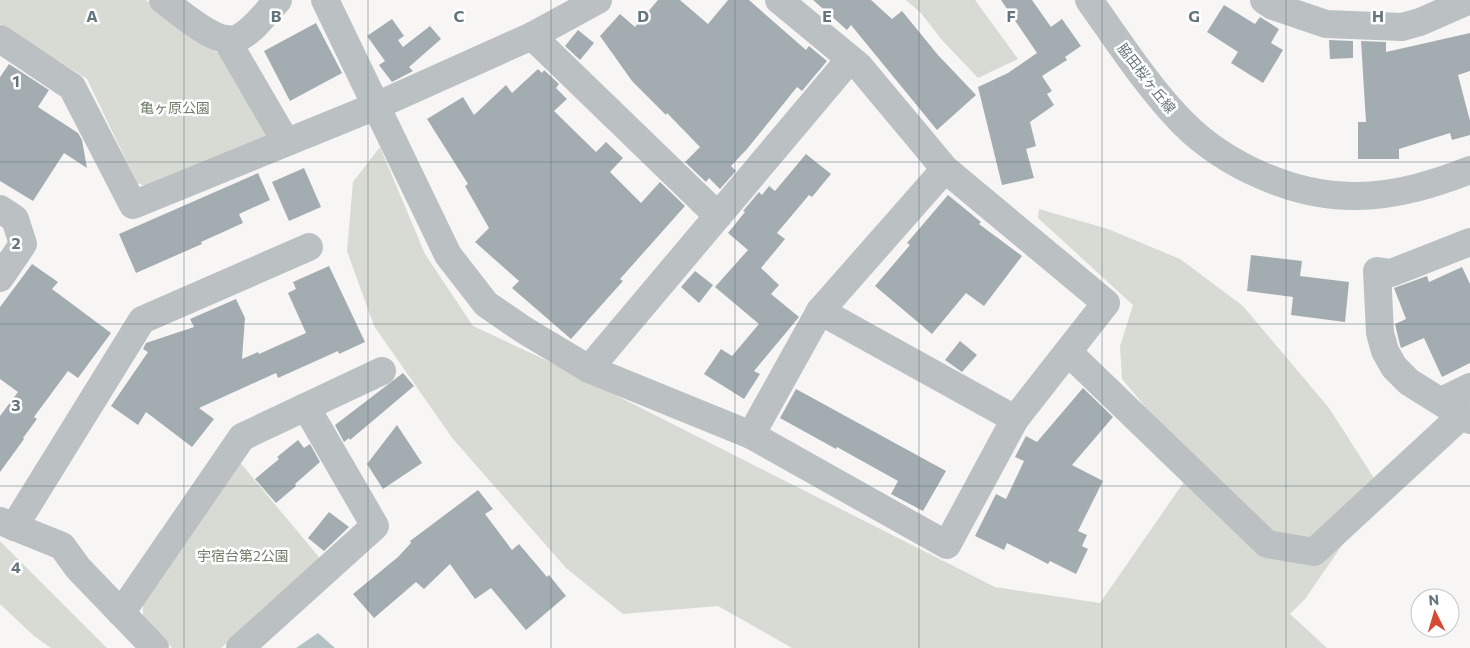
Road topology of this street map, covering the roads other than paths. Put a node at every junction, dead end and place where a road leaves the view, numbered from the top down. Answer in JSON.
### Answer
{"nodes":[{"id":1,"x":163,"y":0,"type":"edge"},
{"id":2,"x":278,"y":0,"type":"edge"},
{"id":3,"x":325,"y":0,"type":"edge"},
{"id":4,"x":598,"y":0,"type":"edge"},
{"id":5,"x":779,"y":0,"type":"edge"},
{"id":6,"x":1089,"y":0,"type":"edge"},
{"id":7,"x":1264,"y":0,"type":"edge"},
{"id":8,"x":1470,"y":0,"type":"edge"},
{"id":9,"x":532,"y":36,"type":"junction"},
{"id":10,"x":0,"y":39,"type":"edge"},
{"id":11,"x":226,"y":39,"type":"junction"},
{"id":12,"x":850,"y":59,"type":"junction"},
{"id":13,"x":376,"y":106,"type":"junction"},
{"id":14,"x":286,"y":142,"type":"junction"},
{"id":15,"x":945,"y":169,"type":"junction"},
{"id":16,"x":1470,"y":170,"type":"edge"},
{"id":17,"x":0,"y":209,"type":"edge"},
{"id":18,"x":718,"y":216,"type":"junction"},
{"id":19,"x":1470,"y":242,"type":"edge"},
{"id":20,"x":309,"y":247,"type":"dead end"},
{"id":21,"x":0,"y":278,"type":"edge"},
{"id":22,"x":820,"y":311,"type":"junction"},
{"id":23,"x":1068,"y":352,"type":"junction"},
{"id":24,"x":589,"y":369,"type":"junction"},
{"id":25,"x":382,"y":371,"type":"dead end"},
{"id":26,"x":1470,"y":388,"type":"edge"},
{"id":27,"x":306,"y":407,"type":"junction"},
{"id":28,"x":1458,"y":412,"type":"edge"},
{"id":29,"x":1015,"y":419,"type":"junction"},
{"id":30,"x":751,"y":435,"type":"junction"},
{"id":31,"x":7,"y":524,"type":"edge"},
{"id":32,"x":121,"y":613,"type":"junction"},
{"id":33,"x":156,"y":648,"type":"edge"},
{"id":34,"x":240,"y":648,"type":"edge"}],
"edges":[{"from":1,"to":11,"type":"street"},
{"from":2,"to":11,"type":"street"},
{"from":3,"to":13,"type":"street"},
{"from":4,"to":9,"type":"street"},
{"from":5,"to":12,"type":"street"},
{"from":6,"to":16,"type":"street","name":"脇田桜ヶ丘線"},
{"from":7,"to":8,"type":"street"},
{"from":9,"to":13,"type":"street"},
{"from":9,"to":18,"type":"street"},
{"from":10,"to":14,"type":"street"},
{"from":11,"to":14,"type":"street"},
{"from":12,"to":15,"type":"street"},
{"from":12,"to":18,"type":"street"},
{"from":13,"to":14,"type":"street"},
{"from":13,"to":24,"type":"street"},
{"from":15,"to":22,"type":"street"},
{"from":15,"to":23,"type":"street"},
{"from":17,"to":21,"type":"street"},
{"from":18,"to":24,"type":"street"},
{"from":19,"to":28,"type":"street"},
{"from":20,"to":31,"type":"street"},
{"from":22,"to":29,"type":"street"},
{"from":22,"to":30,"type":"street"},
{"from":23,"to":28,"type":"street"},
{"from":23,"to":29,"type":"street"},
{"from":24,"to":30,"type":"street"},
{"from":25,"to":27,"type":"street"},
{"from":26,"to":28,"type":"street"},
{"from":27,"to":32,"type":"street"},
{"from":27,"to":34,"type":"street"},
{"from":29,"to":30,"type":"street"},
{"from":31,"to":32,"type":"street"},
{"from":32,"to":33,"type":"street"}]}
